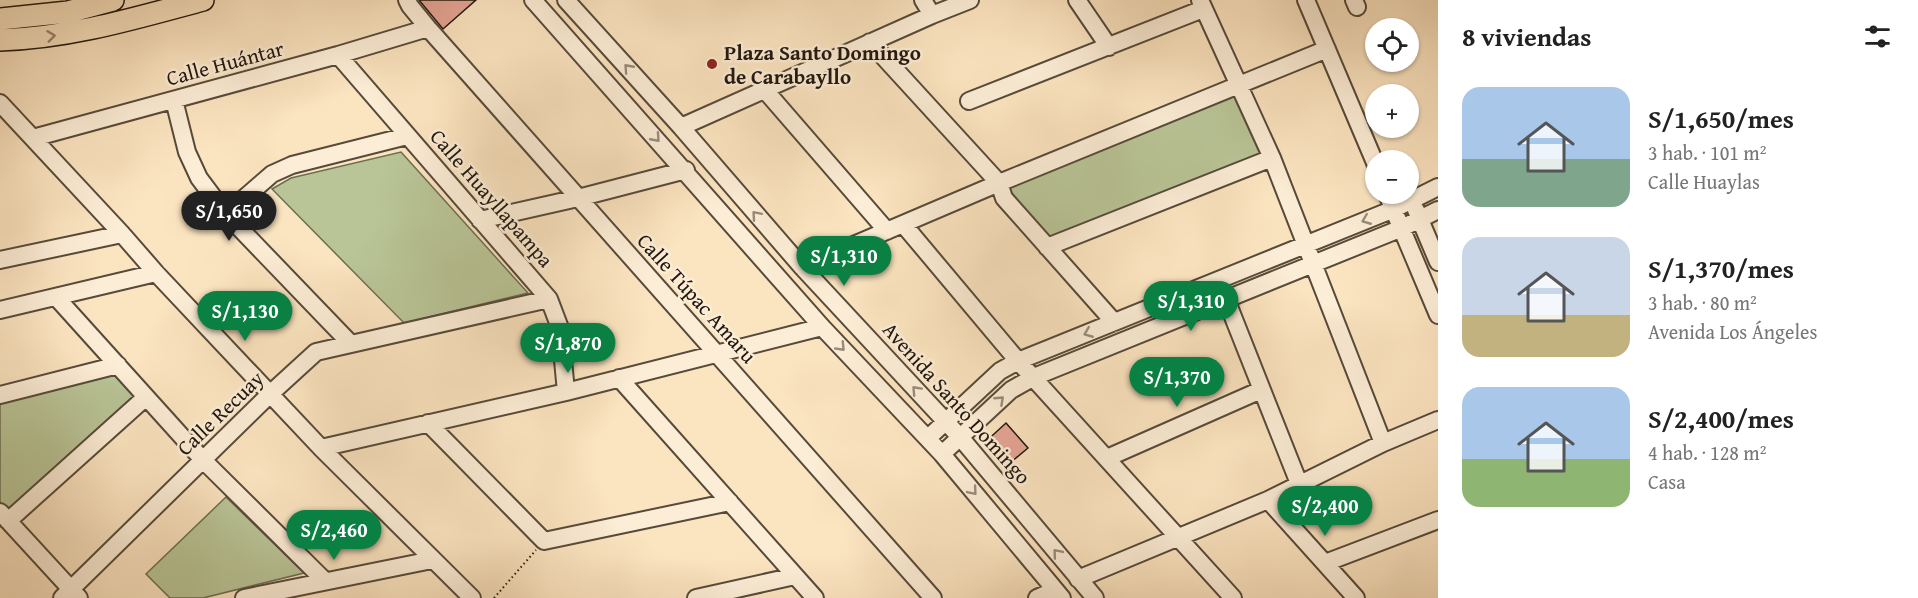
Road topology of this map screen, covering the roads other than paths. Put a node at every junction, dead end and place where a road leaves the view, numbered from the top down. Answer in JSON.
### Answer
{"nodes":[{"id":1,"x":113,"y":0,"type":"edge"},
{"id":2,"x":203,"y":0,"type":"edge"},
{"id":3,"x":407,"y":0,"type":"edge"},
{"id":4,"x":533,"y":0,"type":"edge"},
{"id":5,"x":566,"y":0,"type":"edge"},
{"id":6,"x":970,"y":0,"type":"edge"},
{"id":7,"x":1077,"y":0,"type":"edge"},
{"id":8,"x":1306,"y":0,"type":"edge"},
{"id":9,"x":1201,"y":4,"type":"edge"},
{"id":10,"x":927,"y":8,"type":"edge"},
{"id":11,"x":0,"y":19,"type":"edge"},
{"id":12,"x":428,"y":28,"type":"junction"},
{"id":13,"x":0,"y":40,"type":"edge"},
{"id":14,"x":870,"y":42,"type":"junction"},
{"id":15,"x":1109,"y":47,"type":"junction"},
{"id":16,"x":1327,"y":49,"type":"junction"},
{"id":17,"x":338,"y":55,"type":"junction"},
{"id":18,"x":1239,"y":86,"type":"junction"},
{"id":19,"x":764,"y":89,"type":"junction"},
{"id":20,"x":174,"y":100,"type":"junction"},
{"id":21,"x":969,"y":100,"type":"dead end"},
{"id":22,"x":0,"y":103,"type":"edge"},
{"id":23,"x":681,"y":128,"type":"junction"},
{"id":24,"x":407,"y":136,"type":"junction"},
{"id":25,"x":33,"y":138,"type":"junction"},
{"id":26,"x":1370,"y":150,"type":"edge"},
{"id":27,"x":1272,"y":158,"type":"junction"},
{"id":28,"x":686,"y":170,"type":"junction"},
{"id":29,"x":999,"y":183,"type":"junction"},
{"id":30,"x":1438,"y":187,"type":"edge"},
{"id":31,"x":1419,"y":196,"type":"edge"},
{"id":32,"x":578,"y":198,"type":"junction"},
{"id":33,"x":1385,"y":204,"type":"edge"},
{"id":34,"x":1392,"y":204,"type":"edge"},
{"id":35,"x":1413,"y":204,"type":"edge"},
{"id":36,"x":1438,"y":210,"type":"edge"},
{"id":37,"x":226,"y":214,"type":"junction"},
{"id":38,"x":1419,"y":219,"type":"junction"},
{"id":39,"x":480,"y":220,"type":"junction"},
{"id":40,"x":903,"y":224,"type":"junction"},
{"id":41,"x":1402,"y":228,"type":"junction"},
{"id":42,"x":887,"y":231,"type":"junction"},
{"id":43,"x":122,"y":234,"type":"junction"},
{"id":44,"x":1305,"y":245,"type":"junction"},
{"id":45,"x":1047,"y":247,"type":"junction"},
{"id":46,"x":0,"y":260,"type":"edge"},
{"id":47,"x":1438,"y":262,"type":"edge"},
{"id":48,"x":1312,"y":264,"type":"junction"},
{"id":49,"x":802,"y":267,"type":"junction"},
{"id":50,"x":156,"y":273,"type":"junction"},
{"id":51,"x":56,"y":297,"type":"junction"},
{"id":52,"x":549,"y":299,"type":"junction"},
{"id":53,"x":1226,"y":299,"type":"junction"},
{"id":54,"x":0,"y":310,"type":"edge"},
{"id":55,"x":1438,"y":315,"type":"edge"},
{"id":56,"x":1114,"y":322,"type":"junction"},
{"id":57,"x":822,"y":327,"type":"junction"},
{"id":58,"x":351,"y":344,"type":"junction"},
{"id":59,"x":717,"y":354,"type":"junction"},
{"id":60,"x":1018,"y":361,"type":"junction"},
{"id":61,"x":118,"y":365,"type":"junction"},
{"id":62,"x":1034,"y":377,"type":"junction"},
{"id":63,"x":619,"y":378,"type":"junction"},
{"id":64,"x":1262,"y":390,"type":"junction"},
{"id":65,"x":566,"y":392,"type":"junction"},
{"id":66,"x":270,"y":394,"type":"junction"},
{"id":67,"x":0,"y":395,"type":"edge"},
{"id":68,"x":146,"y":397,"type":"junction"},
{"id":69,"x":1438,"y":420,"type":"edge"},
{"id":70,"x":946,"y":421,"type":"junction"},
{"id":71,"x":428,"y":423,"type":"junction"},
{"id":72,"x":960,"y":437,"type":"junction"},
{"id":73,"x":928,"y":438,"type":"junction"},
{"id":74,"x":1383,"y":444,"type":"junction"},
{"id":75,"x":321,"y":448,"type":"junction"},
{"id":76,"x":942,"y":454,"type":"junction"},
{"id":77,"x":1107,"y":458,"type":"junction"},
{"id":78,"x":203,"y":460,"type":"junction"},
{"id":79,"x":1300,"y":486,"type":"junction"},
{"id":80,"x":1268,"y":500,"type":"junction"},
{"id":81,"x":730,"y":502,"type":"junction"},
{"id":82,"x":4,"y":517,"type":"edge"},
{"id":83,"x":1438,"y":520,"type":"edge"},
{"id":84,"x":1178,"y":536,"type":"junction"},
{"id":85,"x":432,"y":560,"type":"junction"},
{"id":86,"x":1325,"y":563,"type":"junction"},
{"id":87,"x":795,"y":576,"type":"junction"},
{"id":88,"x":1078,"y":579,"type":"junction"},
{"id":89,"x":324,"y":580,"type":"junction"},
{"id":90,"x":1058,"y":594,"type":"edge"},
{"id":91,"x":71,"y":595,"type":"edge"},
{"id":92,"x":244,"y":598,"type":"edge"},
{"id":93,"x":472,"y":598,"type":"edge"},
{"id":94,"x":696,"y":598,"type":"edge"},
{"id":95,"x":815,"y":598,"type":"edge"},
{"id":96,"x":933,"y":598,"type":"edge"},
{"id":97,"x":1037,"y":598,"type":"edge"},
{"id":98,"x":1095,"y":598,"type":"edge"},
{"id":99,"x":1233,"y":598,"type":"edge"},
{"id":100,"x":1356,"y":598,"type":"edge"}],
"edges":[{"from":1,"to":11,"type":"main road"},
{"from":13,"to":2,"type":"main road","one_way":true},
{"from":3,"to":12,"type":"street","name":"Calle Túpac Amaru"},
{"from":4,"to":28,"type":"street","one_way":true},
{"from":23,"to":5,"type":"street","name":"Avenida Santo Domingo","one_way":true},
{"from":6,"to":10,"type":"street"},
{"from":7,"to":15,"type":"street"},
{"from":8,"to":16,"type":"street"},
{"from":9,"to":15,"type":"street"},
{"from":9,"to":18,"type":"street"},
{"from":10,"to":14,"type":"street"},
{"from":12,"to":17,"type":"street","name":"Calle Huántar"},
{"from":12,"to":32,"type":"street","name":"Calle Túpac Amaru"},
{"from":14,"to":19,"type":"street"},
{"from":14,"to":29,"type":"street"},
{"from":15,"to":21,"type":"street"},
{"from":16,"to":18,"type":"street"},
{"from":16,"to":26,"type":"street"},
{"from":17,"to":20,"type":"street","name":"Calle Huántar"},
{"from":17,"to":24,"type":"street","name":"Calle Huayllapampa"},
{"from":18,"to":27,"type":"street"},
{"from":18,"to":29,"type":"street"},
{"from":19,"to":23,"type":"street"},
{"from":19,"to":42,"type":"street"},
{"from":20,"to":25,"type":"street","name":"Calle Huántar"},
{"from":20,"to":37,"type":"street"},
{"from":22,"to":25,"type":"street"},
{"from":49,"to":23,"type":"street","name":"Avenida Santo Domingo","one_way":true},
{"from":24,"to":37,"type":"street"},
{"from":24,"to":39,"type":"street","name":"Calle Huayllapampa"},
{"from":25,"to":43,"type":"street"},
{"from":27,"to":44,"type":"street"},
{"from":27,"to":45,"type":"street"},
{"from":28,"to":32,"type":"street"},
{"from":28,"to":57,"type":"street"},
{"from":29,"to":40,"type":"street"},
{"from":29,"to":45,"type":"street"},
{"from":30,"to":31,"type":"street"},
{"from":32,"to":39,"type":"street"},
{"from":32,"to":59,"type":"street","name":"Calle Túpac Amaru"},
{"from":33,"to":44,"type":"street","one_way":true},
{"from":34,"to":41,"type":"street"},
{"from":35,"to":38,"type":"street"},
{"from":36,"to":38,"type":"street"},
{"from":37,"to":58,"type":"street"},
{"from":38,"to":41,"type":"street"},
{"from":38,"to":47,"type":"street"},
{"from":39,"to":52,"type":"street","name":"Calle Huayllapampa"},
{"from":40,"to":42,"type":"street"},
{"from":40,"to":60,"type":"street"},
{"from":41,"to":48,"type":"street"},
{"from":41,"to":55,"type":"street"},
{"from":42,"to":49,"type":"street"},
{"from":43,"to":46,"type":"street"},
{"from":43,"to":50,"type":"street"},
{"from":44,"to":48,"type":"street"},
{"from":44,"to":56,"type":"street"},
{"from":45,"to":56,"type":"street"},
{"from":48,"to":53,"type":"street"},
{"from":48,"to":74,"type":"street"},
{"from":70,"to":49,"type":"street","name":"Avenida Santo Domingo","one_way":true},
{"from":50,"to":51,"type":"street"},
{"from":50,"to":66,"type":"street"},
{"from":51,"to":54,"type":"street"},
{"from":51,"to":61,"type":"street"},
{"from":52,"to":58,"type":"street","name":"Calle Recuay"},
{"from":52,"to":65,"type":"street","name":"Calle Huayllapampa"},
{"from":53,"to":62,"type":"street"},
{"from":53,"to":64,"type":"street"},
{"from":56,"to":60,"type":"street","one_way":true},
{"from":57,"to":59,"type":"street"},
{"from":57,"to":73,"type":"street","one_way":true},
{"from":58,"to":66,"type":"street","name":"Calle Recuay"},
{"from":59,"to":63,"type":"street"},
{"from":59,"to":96,"type":"street","name":"Calle Túpac Amaru"},
{"from":60,"to":62,"type":"street"},
{"from":60,"to":70,"type":"street"},
{"from":61,"to":67,"type":"street"},
{"from":61,"to":68,"type":"street"},
{"from":72,"to":62,"type":"street","one_way":true},
{"from":62,"to":77,"type":"street"},
{"from":63,"to":65,"type":"street"},
{"from":63,"to":81,"type":"street"},
{"from":64,"to":77,"type":"street"},
{"from":64,"to":79,"type":"street"},
{"from":65,"to":71,"type":"street"},
{"from":66,"to":75,"type":"street"},
{"from":66,"to":78,"type":"street","name":"Calle Recuay"},
{"from":68,"to":78,"type":"street"},
{"from":68,"to":82,"type":"street"},
{"from":69,"to":74,"type":"street"},
{"from":70,"to":72,"type":"street","name":"Avenida Santo Domingo"},
{"from":70,"to":73,"type":"street"},
{"from":71,"to":75,"type":"street"},
{"from":71,"to":81,"type":"street"},
{"from":72,"to":76,"type":"street"},
{"from":88,"to":72,"type":"street","name":"Avenida Santo Domingo","one_way":true},
{"from":73,"to":76,"type":"street"},
{"from":74,"to":79,"type":"street"},
{"from":75,"to":85,"type":"street"},
{"from":76,"to":90,"type":"street","one_way":true},
{"from":77,"to":84,"type":"street"},
{"from":78,"to":89,"type":"street"},
{"from":78,"to":91,"type":"street","name":"Calle Recuay"},
{"from":79,"to":80,"type":"street"},
{"from":80,"to":84,"type":"street"},
{"from":80,"to":86,"type":"street"},
{"from":81,"to":87,"type":"street"},
{"from":82,"to":91,"type":"street"},
{"from":83,"to":86,"type":"street"},
{"from":84,"to":88,"type":"street"},
{"from":84,"to":99,"type":"street"},
{"from":85,"to":89,"type":"street"},
{"from":85,"to":93,"type":"street"},
{"from":86,"to":100,"type":"street"},
{"from":87,"to":94,"type":"street"},
{"from":87,"to":95,"type":"street"},
{"from":88,"to":98,"type":"street","name":"Avenida Santo Domingo"},
{"from":89,"to":92,"type":"street"},
{"from":90,"to":97,"type":"street"}]}
